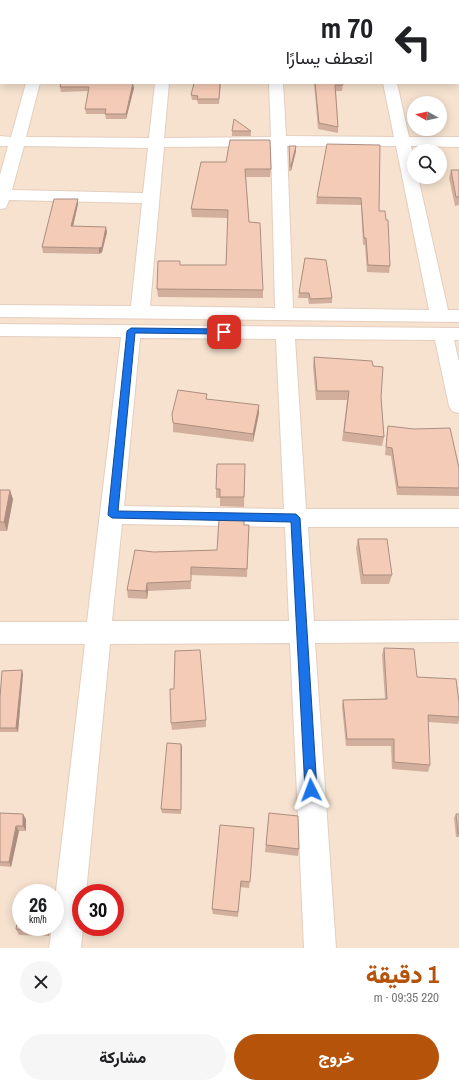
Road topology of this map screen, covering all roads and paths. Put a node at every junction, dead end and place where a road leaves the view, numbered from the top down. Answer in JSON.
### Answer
{"nodes":[{"id":1,"x":33,"y":84,"type":"edge"},
{"id":2,"x":162,"y":84,"type":"edge"},
{"id":3,"x":276,"y":84,"type":"edge"},
{"id":4,"x":390,"y":84,"type":"edge"},
{"id":5,"x":0,"y":141,"type":"edge"},
{"id":6,"x":16,"y":141,"type":"junction"},
{"id":7,"x":279,"y":141,"type":"junction"},
{"id":8,"x":402,"y":142,"type":"junction"},
{"id":9,"x":459,"y":142,"type":"edge"},
{"id":10,"x":156,"y":143,"type":"junction"},
{"id":11,"x":151,"y":198,"type":"junction"},
{"id":12,"x":1,"y":200,"type":"edge"},
{"id":13,"x":0,"y":311,"type":"edge"},
{"id":14,"x":459,"y":316,"type":"edge"},
{"id":15,"x":136,"y":321,"type":"junction"},
{"id":16,"x":285,"y":323,"type":"junction"},
{"id":17,"x":447,"y":328,"type":"edge"},
{"id":18,"x":0,"y":330,"type":"edge"},
{"id":19,"x":459,"y":406,"type":"edge"},
{"id":20,"x":112,"y":515,"type":"junction"},
{"id":21,"x":296,"y":518,"type":"junction"},
{"id":22,"x":459,"y":518,"type":"edge"},
{"id":23,"x":302,"y":631,"type":"junction"},
{"id":24,"x":459,"y":631,"type":"edge"},
{"id":25,"x":0,"y":633,"type":"edge"},
{"id":26,"x":99,"y":633,"type":"junction"},
{"id":27,"x":65,"y":948,"type":"edge"},
{"id":28,"x":320,"y":948,"type":"edge"}],
"edges":[{"from":1,"to":6,"type":"street"},
{"from":2,"to":10,"type":"street"},
{"from":3,"to":7,"type":"street"},
{"from":4,"to":8,"type":"street"},
{"from":5,"to":6,"type":"street"},
{"from":6,"to":10,"type":"street"},
{"from":6,"to":12,"type":"street"},
{"from":7,"to":8,"type":"street"},
{"from":7,"to":10,"type":"street"},
{"from":7,"to":16,"type":"street"},
{"from":8,"to":9,"type":"street"},
{"from":8,"to":17,"type":"street"},
{"from":10,"to":11,"type":"street"},
{"from":11,"to":12,"type":"street"},
{"from":11,"to":15,"type":"street"},
{"from":13,"to":15,"type":"street"},
{"from":14,"to":17,"type":"street"},
{"from":15,"to":16,"type":"street"},
{"from":15,"to":18,"type":"street"},
{"from":15,"to":20,"type":"street"},
{"from":16,"to":17,"type":"street"},
{"from":16,"to":21,"type":"street"},
{"from":17,"to":19,"type":"street"},
{"from":20,"to":21,"type":"street"},
{"from":20,"to":26,"type":"street"},
{"from":21,"to":22,"type":"street"},
{"from":21,"to":23,"type":"street"},
{"from":23,"to":24,"type":"street"},
{"from":23,"to":26,"type":"street"},
{"from":23,"to":28,"type":"street"},
{"from":25,"to":26,"type":"street"},
{"from":26,"to":27,"type":"street"}]}
